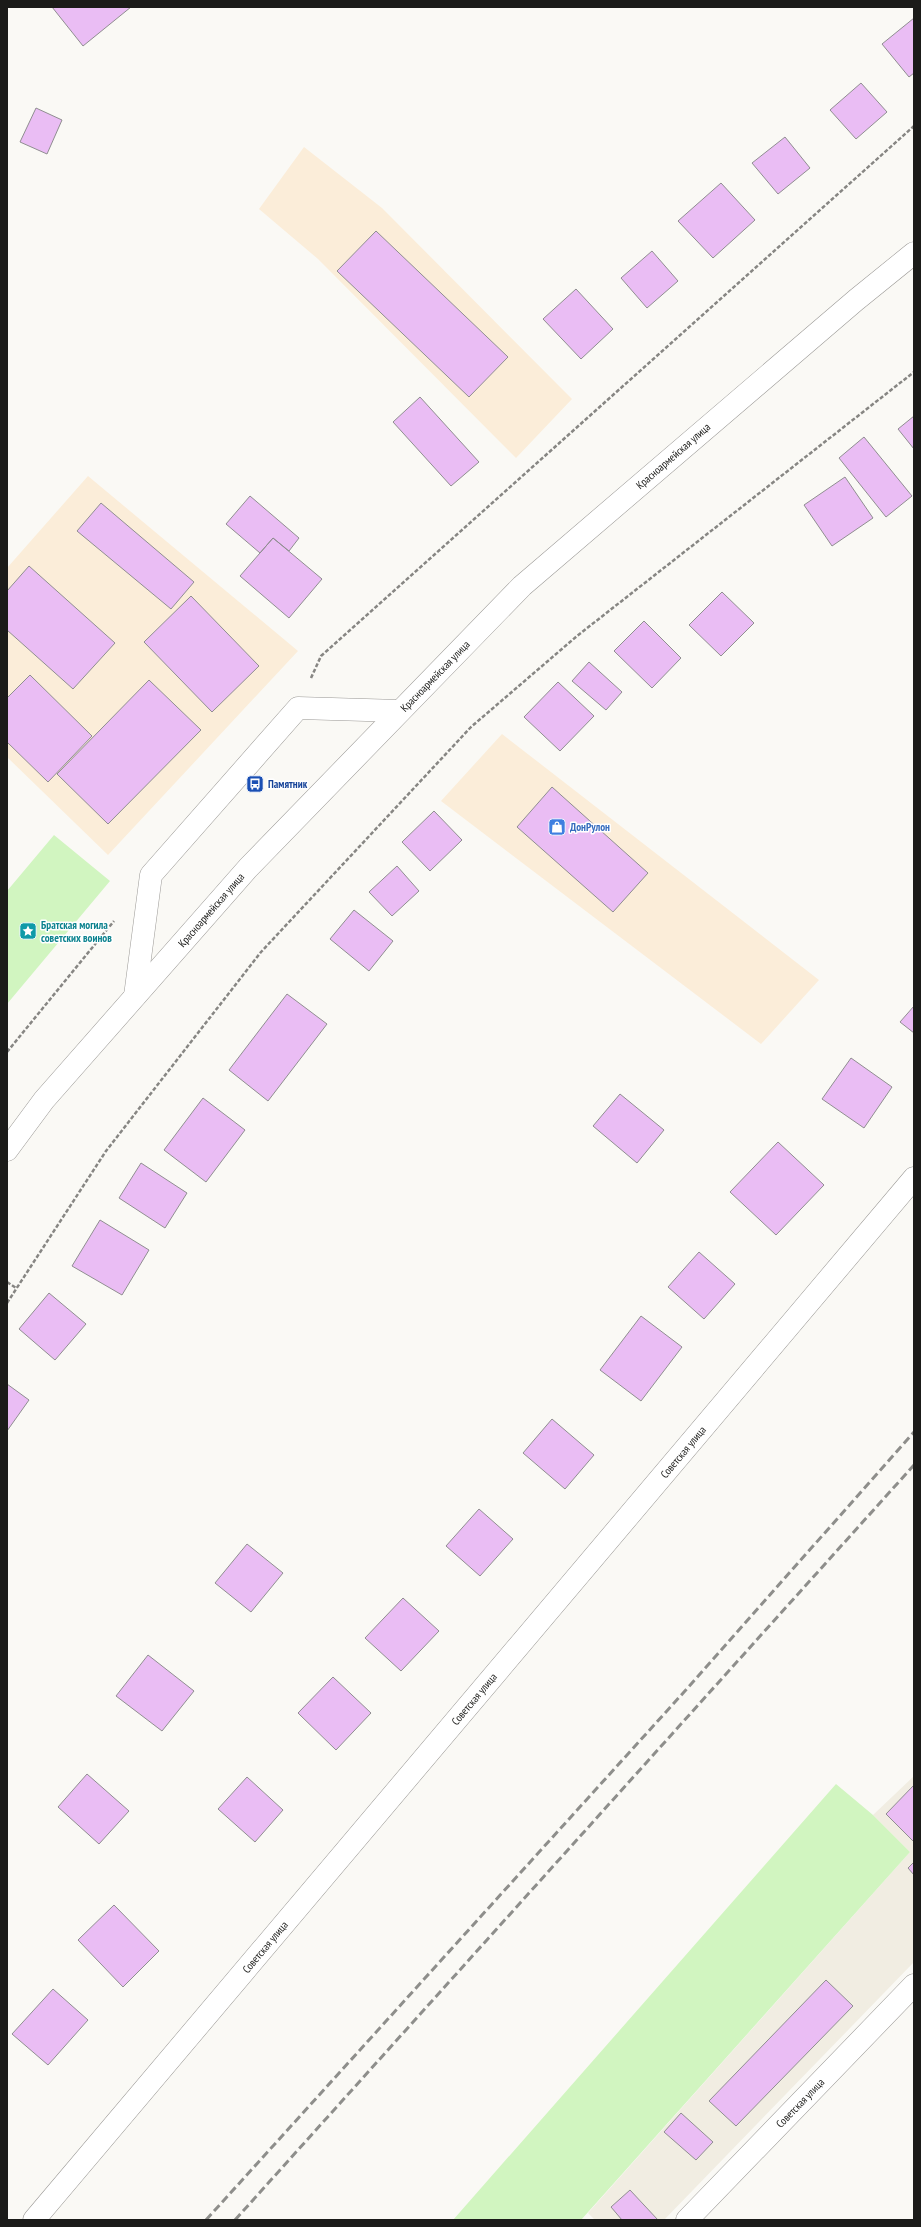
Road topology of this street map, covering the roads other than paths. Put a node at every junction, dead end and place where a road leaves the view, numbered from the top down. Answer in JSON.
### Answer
{"nodes":[{"id":1,"x":914,"y":253,"type":"edge"},
{"id":2,"x":400,"y":711,"type":"junction"},
{"id":3,"x":136,"y":996,"type":"junction"},
{"id":4,"x":7,"y":1150,"type":"edge"},
{"id":5,"x":914,"y":1178,"type":"edge"},
{"id":6,"x":914,"y":1985,"type":"edge"},
{"id":7,"x":34,"y":2220,"type":"edge"},
{"id":8,"x":686,"y":2220,"type":"edge"}],
"edges":[{"from":1,"to":2,"type":"street","name":"Красноармейская улица"},
{"from":2,"to":3,"type":"street","name":"Красноармейская улица"},
{"from":2,"to":3,"type":"street"},
{"from":3,"to":4,"type":"street","name":"Красноармейская улица"},
{"from":5,"to":7,"type":"street","name":"Советская улица"},
{"from":6,"to":8,"type":"street","name":"Советская улица"}]}
